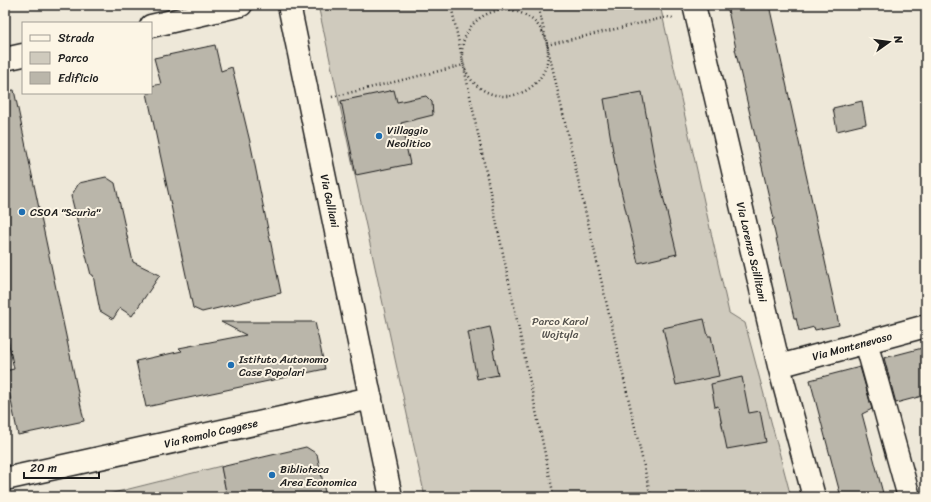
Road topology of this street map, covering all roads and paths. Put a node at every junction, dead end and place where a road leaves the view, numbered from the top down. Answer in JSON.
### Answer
{"nodes":[{"id":1,"x":241,"y":5,"type":"edge"},
{"id":2,"x":289,"y":5,"type":"edge"},
{"id":3,"x":451,"y":5,"type":"edge"},
{"id":4,"x":538,"y":5,"type":"edge"},
{"id":5,"x":696,"y":13,"type":"edge"},
{"id":6,"x":152,"y":26,"type":"edge"},
{"id":7,"x":547,"y":45,"type":"junction"},
{"id":8,"x":22,"y":55,"type":"edge"},
{"id":9,"x":5,"y":59,"type":"edge"},
{"id":10,"x":464,"y":65,"type":"junction"},
{"id":11,"x":309,"y":102,"type":"junction"},
{"id":12,"x":926,"y":326,"type":"edge"},
{"id":13,"x":866,"y":342,"type":"junction"},
{"id":14,"x":779,"y":366,"type":"junction"},
{"id":15,"x":371,"y":398,"type":"junction"},
{"id":16,"x":5,"y":479,"type":"edge"},
{"id":17,"x":391,"y":497,"type":"edge"},
{"id":18,"x":554,"y":497,"type":"edge"},
{"id":19,"x":651,"y":497,"type":"edge"},
{"id":20,"x":814,"y":497,"type":"edge"},
{"id":21,"x":908,"y":497,"type":"edge"}],
"edges":[{"from":1,"to":6,"type":"street"},
{"from":2,"to":11,"type":"street","name":"Via Galliani"},
{"from":3,"to":10,"type":"path"},
{"from":4,"to":7,"type":"path"},
{"from":5,"to":7,"type":"path"},
{"from":5,"to":14,"type":"street","name":"Via Lorenzo Scillitani"},
{"from":7,"to":10,"type":"path"},
{"from":7,"to":10,"type":"path"},
{"from":7,"to":19,"type":"path"},
{"from":8,"to":9,"type":"street"},
{"from":10,"to":11,"type":"path"},
{"from":10,"to":18,"type":"path"},
{"from":11,"to":15,"type":"street","name":"Via Galliani"},
{"from":12,"to":13,"type":"street","name":"Via Montenevoso"},
{"from":13,"to":14,"type":"street","name":"Via Montenevoso"},
{"from":13,"to":21,"type":"street"},
{"from":14,"to":20,"type":"street","name":"Via Lorenzo Scillitani"},
{"from":15,"to":16,"type":"street","name":"Via Romolo Caggese"},
{"from":15,"to":17,"type":"street","name":"Via Galliani"}]}
